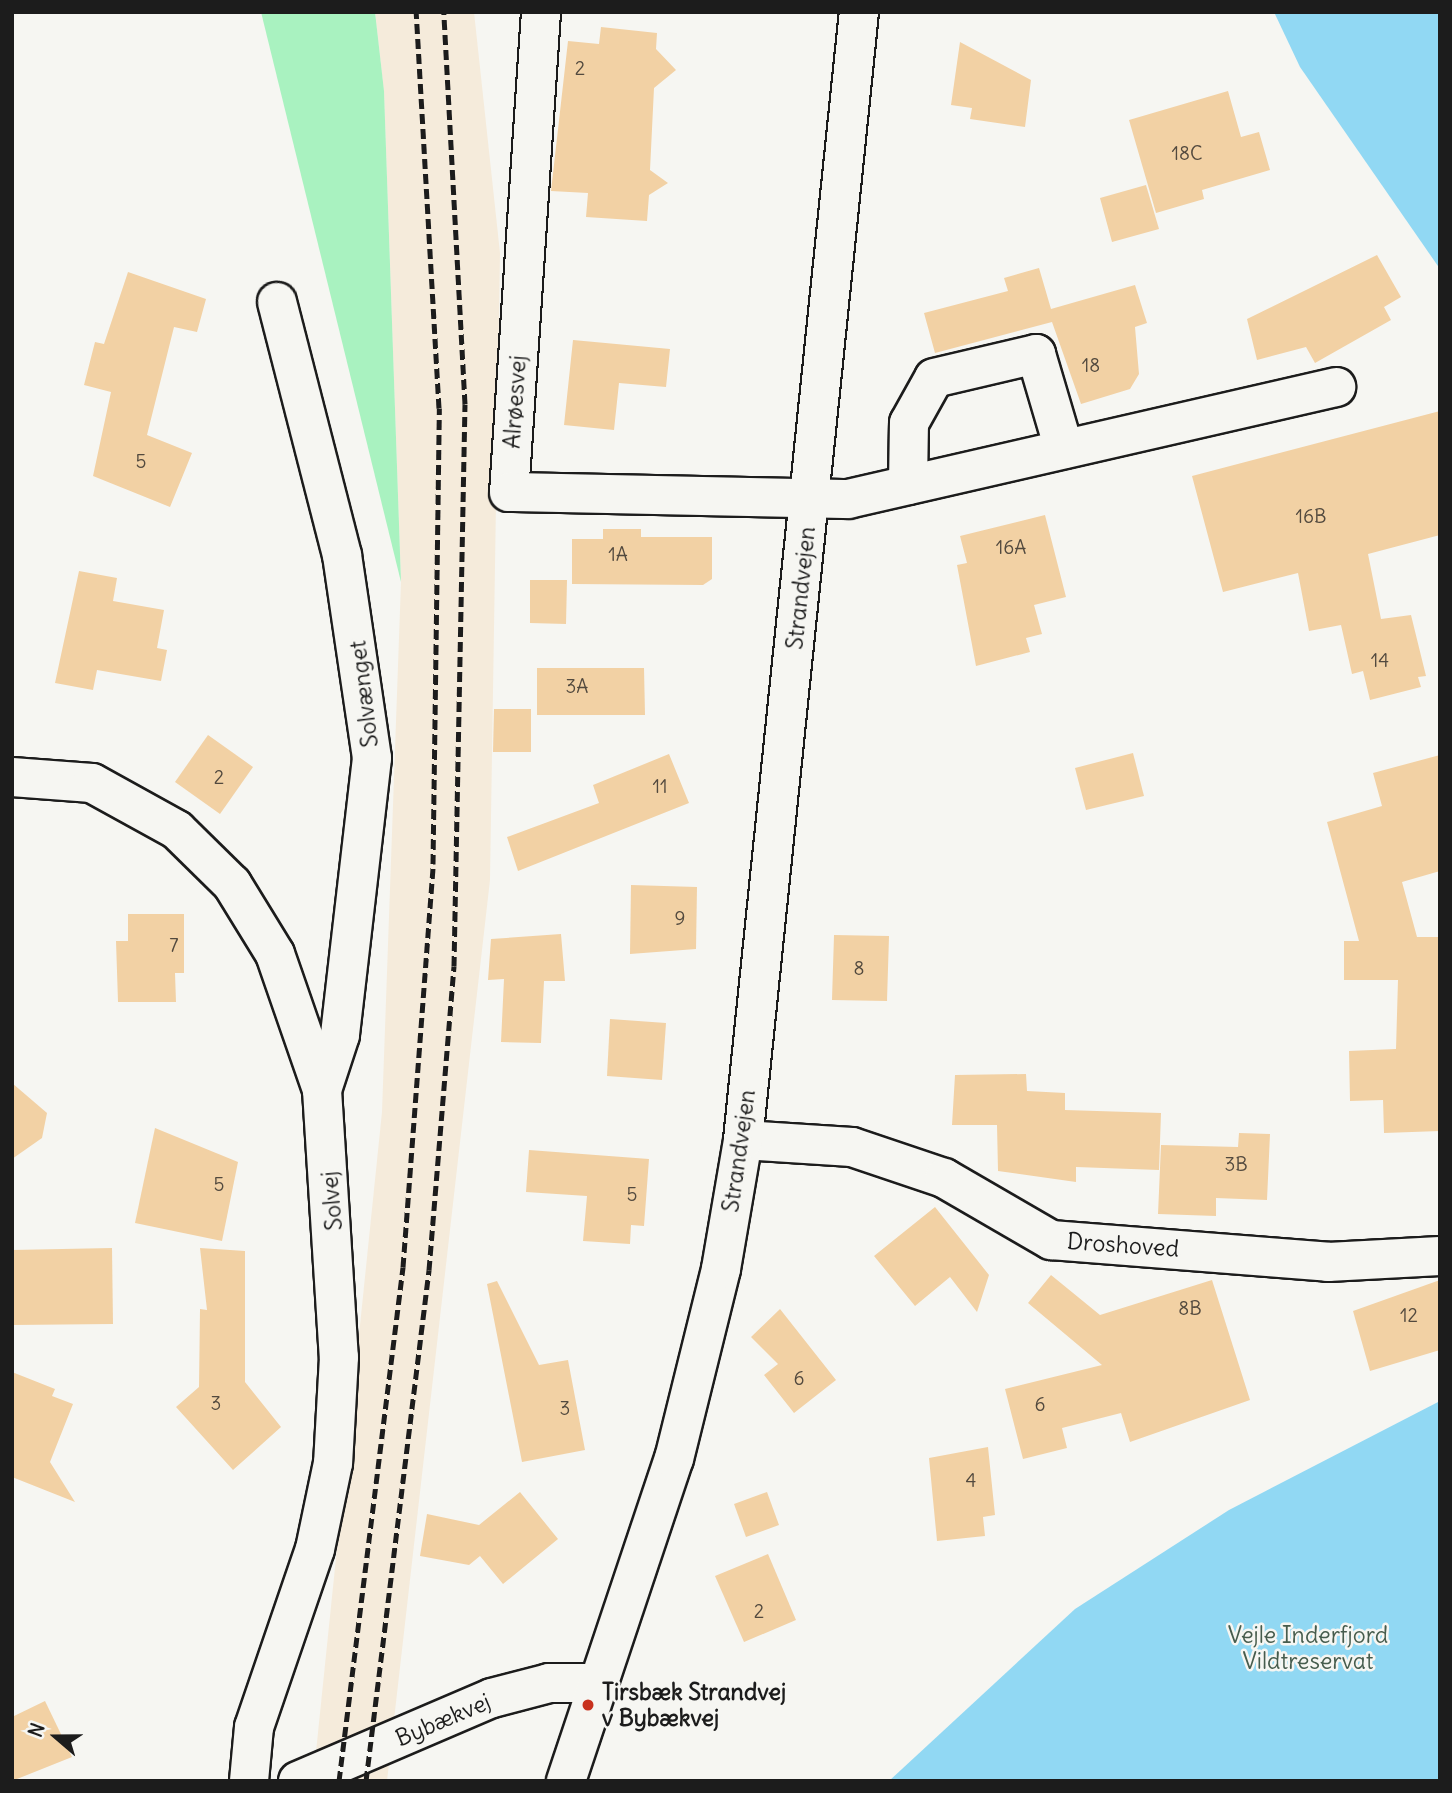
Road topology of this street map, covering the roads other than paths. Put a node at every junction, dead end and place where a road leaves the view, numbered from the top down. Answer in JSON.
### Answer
{"nodes":[{"id":1,"x":541,"y":12,"type":"edge"},
{"id":2,"x":859,"y":12,"type":"edge"},
{"id":3,"x":277,"y":302,"type":"dead end"},
{"id":4,"x":1336,"y":387,"type":"dead end"},
{"id":5,"x":1064,"y":449,"type":"junction"},
{"id":6,"x":908,"y":485,"type":"junction"},
{"id":7,"x":810,"y":501,"type":"junction"},
{"id":8,"x":12,"y":777,"type":"edge"},
{"id":9,"x":322,"y":1090,"type":"junction"},
{"id":10,"x":743,"y":1140,"type":"junction"},
{"id":11,"x":1440,"y":1256,"type":"edge"},
{"id":12,"x":595,"y":1683,"type":"junction"},
{"id":13,"x":249,"y":1781,"type":"edge"},
{"id":14,"x":298,"y":1781,"type":"edge"},
{"id":15,"x":566,"y":1781,"type":"edge"}],
"edges":[{"from":1,"to":7,"type":"street","name":"Alrøesvej"},
{"from":2,"to":7,"type":"street","name":"Strandvejen"},
{"from":3,"to":9,"type":"street","name":"Solvænget"},
{"from":4,"to":5,"type":"street","name":"Strandvejen"},
{"from":5,"to":6,"type":"street","name":"Strandvejen"},
{"from":5,"to":6,"type":"street"},
{"from":6,"to":7,"type":"street","name":"Strandvejen"},
{"from":7,"to":10,"type":"street","name":"Strandvejen"},
{"from":8,"to":9,"type":"street","name":"Solvej"},
{"from":9,"to":13,"type":"street","name":"Solvej"},
{"from":10,"to":11,"type":"street","name":"Droshoved"},
{"from":10,"to":12,"type":"street","name":"Strandvejen"},
{"from":12,"to":14,"type":"street","name":"Bybækvej"},
{"from":12,"to":15,"type":"street","name":"Strandvejen"}]}
